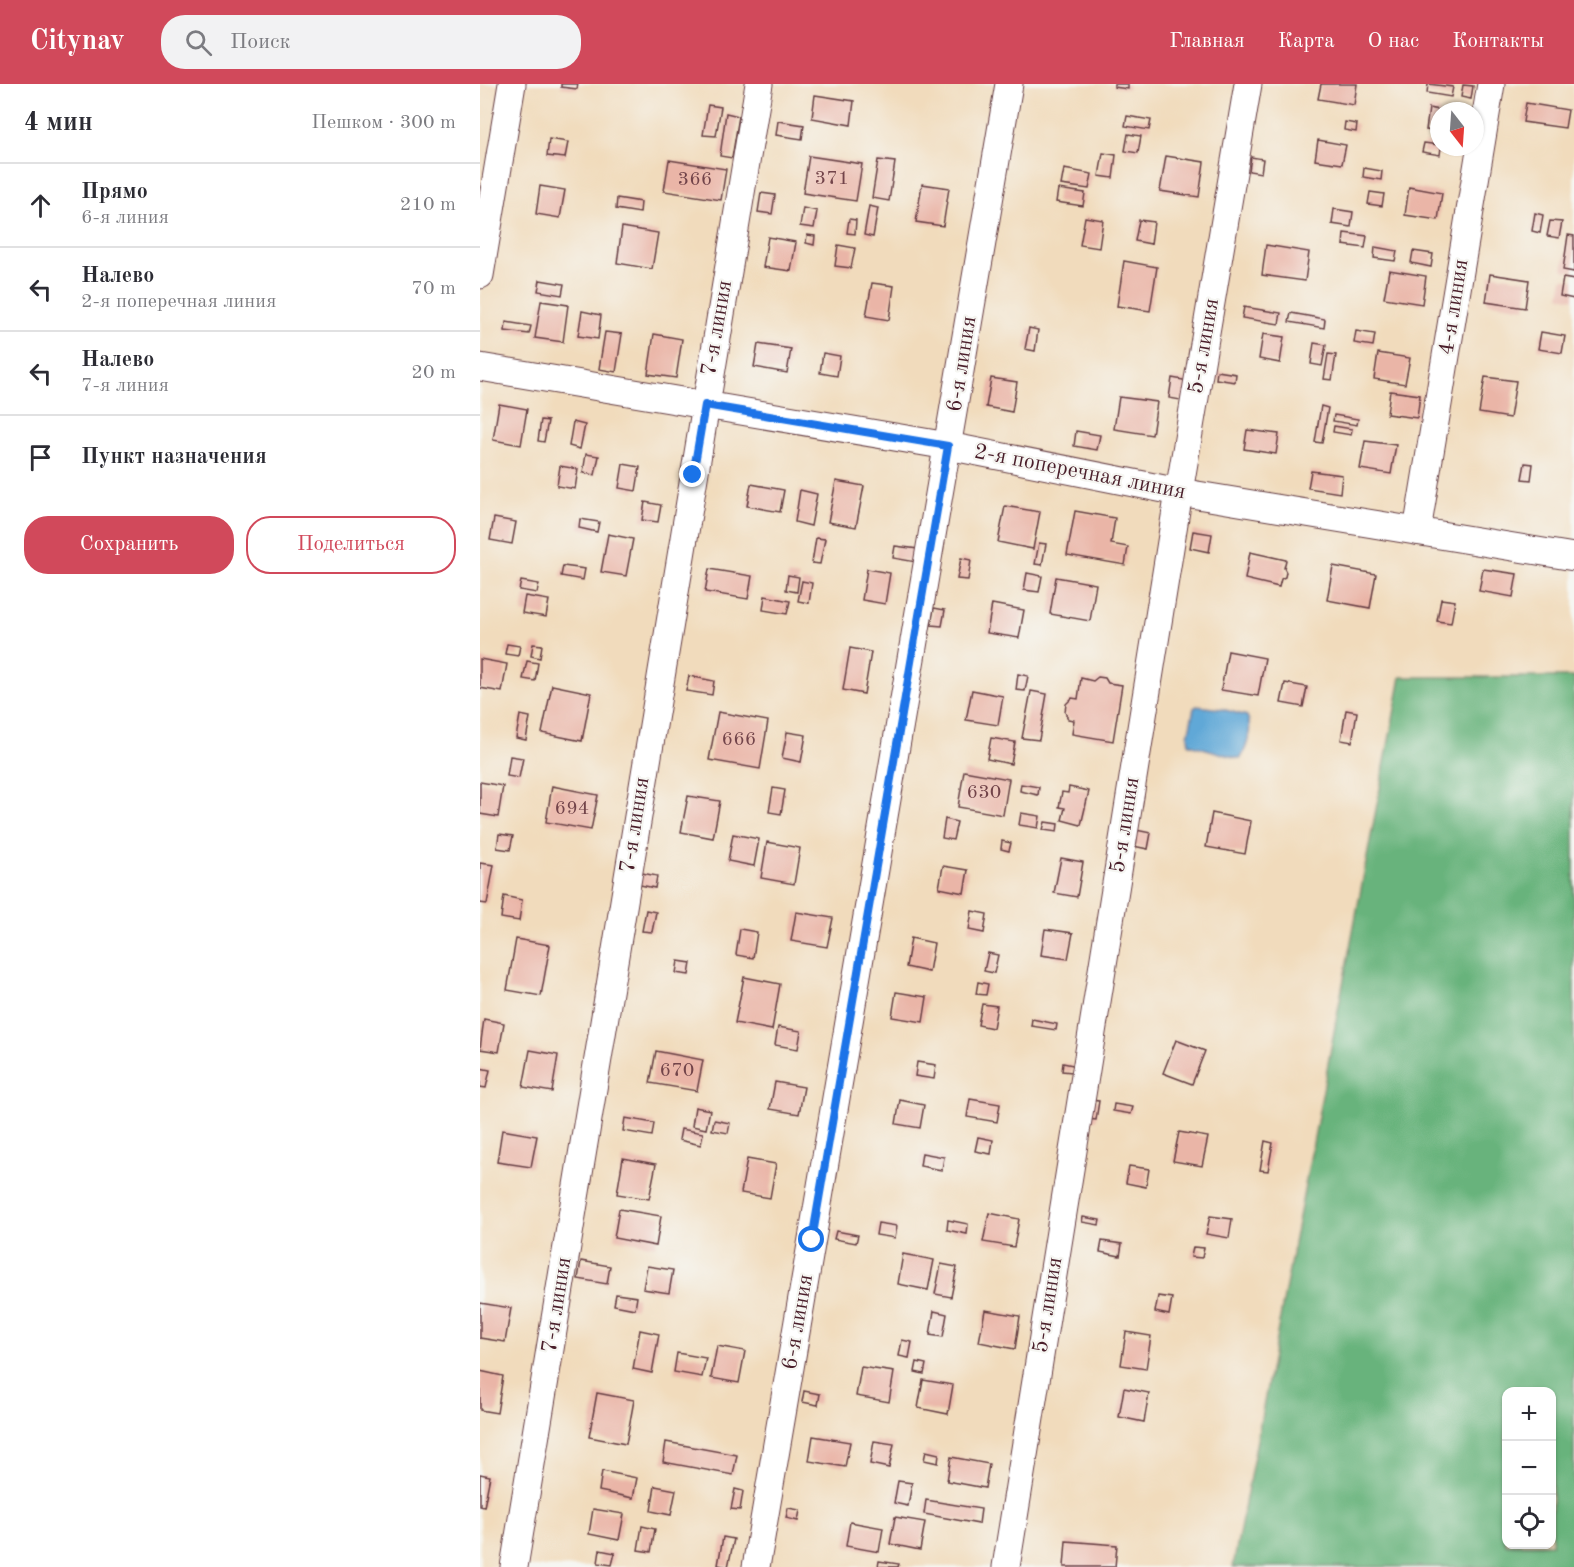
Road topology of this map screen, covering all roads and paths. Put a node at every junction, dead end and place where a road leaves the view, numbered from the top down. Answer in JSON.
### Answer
{"nodes":[{"id":1,"x":512,"y":84,"type":"edge"},
{"id":2,"x":759,"y":84,"type":"edge"},
{"id":3,"x":1009,"y":84,"type":"edge"},
{"id":4,"x":1248,"y":84,"type":"edge"},
{"id":5,"x":1491,"y":84,"type":"edge"},
{"id":6,"x":480,"y":275,"type":"edge"},
{"id":7,"x":480,"y":367,"type":"edge"},
{"id":8,"x":705,"y":405,"type":"junction"},
{"id":9,"x":948,"y":446,"type":"junction"},
{"id":10,"x":1179,"y":492,"type":"junction"},
{"id":11,"x":1417,"y":531,"type":"junction"},
{"id":12,"x":1574,"y":557,"type":"edge"},
{"id":13,"x":514,"y":1567,"type":"edge"},
{"id":14,"x":756,"y":1567,"type":"edge"},
{"id":15,"x":1006,"y":1567,"type":"edge"}],
"edges":[{"from":1,"to":6,"type":"street"},
{"from":2,"to":8,"type":"street","name":"7-я линия"},
{"from":3,"to":9,"type":"street","name":"6-я линия"},
{"from":4,"to":10,"type":"street","name":"5-я линия"},
{"from":5,"to":11,"type":"street","name":"4-я линия"},
{"from":7,"to":8,"type":"street","name":"2-я поперечная линия"},
{"from":8,"to":9,"type":"street","name":"2-я поперечная линия"},
{"from":8,"to":13,"type":"street","name":"7-я линия"},
{"from":9,"to":10,"type":"street","name":"2-я поперечная линия"},
{"from":9,"to":14,"type":"street","name":"6-я линия"},
{"from":10,"to":11,"type":"street","name":"2-я поперечная линия"},
{"from":10,"to":15,"type":"street","name":"5-я линия"},
{"from":11,"to":12,"type":"street","name":"2-я поперечная линия"}]}
